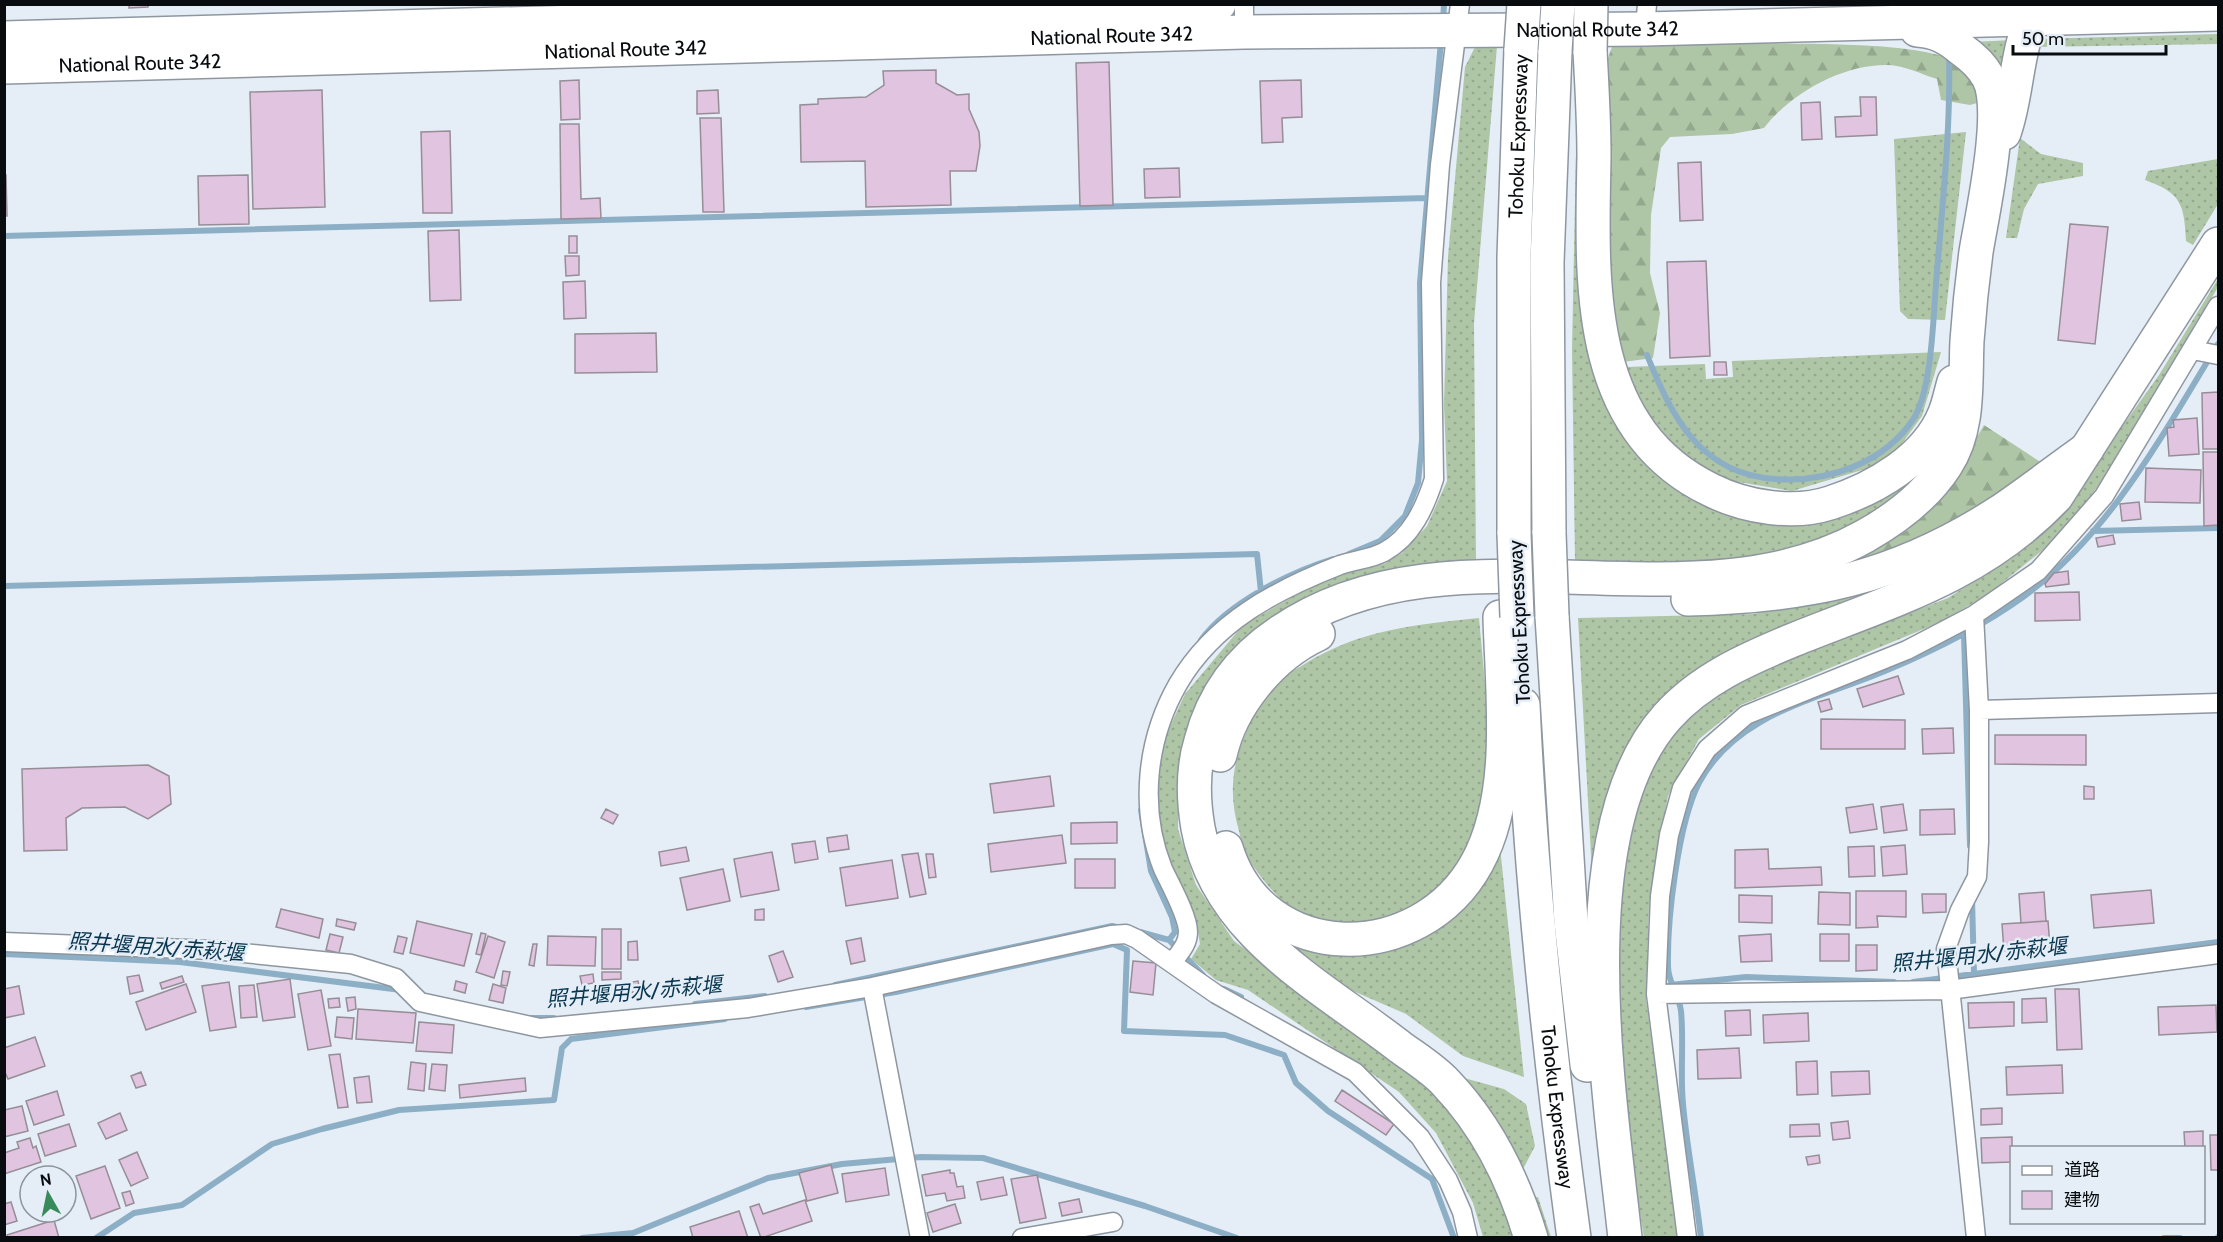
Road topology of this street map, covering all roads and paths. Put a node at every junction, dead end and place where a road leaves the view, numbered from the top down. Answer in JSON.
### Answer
{"nodes":[{"id":1,"x":1219,"y":4,"type":"edge"},
{"id":2,"x":1524,"y":4,"type":"edge"},
{"id":3,"x":1558,"y":4,"type":"edge"},
{"id":4,"x":1591,"y":4,"type":"edge"},
{"id":5,"x":2035,"y":13,"type":"edge"},
{"id":6,"x":2218,"y":14,"type":"edge"},
{"id":7,"x":1458,"y":17,"type":"edge"},
{"id":8,"x":1646,"y":17,"type":"edge"},
{"id":9,"x":1244,"y":18,"type":"edge"},
{"id":10,"x":1851,"y":25,"type":"junction"},
{"id":11,"x":536,"y":28,"type":"edge"},
{"id":12,"x":4,"y":38,"type":"edge"},
{"id":13,"x":4,"y":67,"type":"edge"},
{"id":14,"x":1990,"y":172,"type":"junction"},
{"id":15,"x":2218,"y":244,"type":"edge"},
{"id":16,"x":2218,"y":306,"type":"edge"},
{"id":17,"x":1968,"y":338,"type":"junction"},
{"id":18,"x":2193,"y":350,"type":"junction"},
{"id":19,"x":2218,"y":356,"type":"edge"},
{"id":20,"x":2087,"y":449,"type":"junction"},
{"id":21,"x":1974,"y":615,"type":"junction"},
{"id":22,"x":1508,"y":617,"type":"junction"},
{"id":23,"x":2218,"y":703,"type":"edge"},
{"id":24,"x":1978,"y":710,"type":"junction"},
{"id":25,"x":4,"y":942,"type":"edge"},
{"id":26,"x":2218,"y":954,"type":"edge"},
{"id":27,"x":1172,"y":963,"type":"junction"},
{"id":28,"x":872,"y":987,"type":"junction"},
{"id":29,"x":1949,"y":990,"type":"junction"},
{"id":30,"x":1656,"y":994,"type":"junction"},
{"id":31,"x":1113,"y":1222,"type":"dead end"},
{"id":32,"x":920,"y":1238,"type":"edge"},
{"id":33,"x":1022,"y":1238,"type":"edge"},
{"id":34,"x":1468,"y":1238,"type":"edge"},
{"id":35,"x":1531,"y":1238,"type":"edge"},
{"id":36,"x":1574,"y":1238,"type":"edge"},
{"id":37,"x":1609,"y":1238,"type":"edge"},
{"id":38,"x":1625,"y":1238,"type":"edge"},
{"id":39,"x":1687,"y":1238,"type":"edge"},
{"id":40,"x":1976,"y":1238,"type":"edge"}],
"edges":[{"from":1,"to":11,"type":"highway","name":"National Route 342"},
{"from":2,"to":22,"type":"highway","name":"Tohoku Expressway","bridge":true},
{"from":3,"to":37,"type":"highway","name":"Tohoku Expressway","bridge":true},
{"from":4,"to":17,"type":"highway","bridge":true},
{"from":5,"to":6,"type":"highway","name":"National Route 342"},
{"from":5,"to":10,"type":"highway","name":"National Route 342"},
{"from":5,"to":14,"type":"highway"},
{"from":7,"to":8,"type":"highway","name":"National Route 342"},
{"from":7,"to":9,"type":"highway","name":"National Route 342"},
{"from":7,"to":27,"type":"street"},
{"from":8,"to":10,"type":"highway","name":"National Route 342"},
{"from":9,"to":11,"type":"highway","name":"National Route 342"},
{"from":10,"to":14,"type":"highway"},
{"from":11,"to":12,"type":"highway","name":"National Route 342"},
{"from":11,"to":13,"type":"highway","name":"National Route 342"},
{"from":14,"to":17,"type":"highway"},
{"from":15,"to":20,"type":"highway"},
{"from":16,"to":18,"type":"street"},
{"from":17,"to":35,"type":"highway"},
{"from":18,"to":19,"type":"street"},
{"from":18,"to":21,"type":"street"},
{"from":20,"to":22,"type":"highway"},
{"from":20,"to":38,"type":"highway"},
{"from":21,"to":24,"type":"street"},
{"from":21,"to":30,"type":"street"},
{"from":22,"to":36,"type":"highway","name":"Tohoku Expressway"},
{"from":23,"to":24,"type":"street"},
{"from":24,"to":29,"type":"street"},
{"from":25,"to":28,"type":"street"},
{"from":26,"to":29,"type":"street"},
{"from":27,"to":28,"type":"street"},
{"from":27,"to":34,"type":"street"},
{"from":28,"to":32,"type":"street"},
{"from":29,"to":30,"type":"street"},
{"from":29,"to":40,"type":"street"},
{"from":30,"to":39,"type":"street"},
{"from":31,"to":33,"type":"street"}]}
